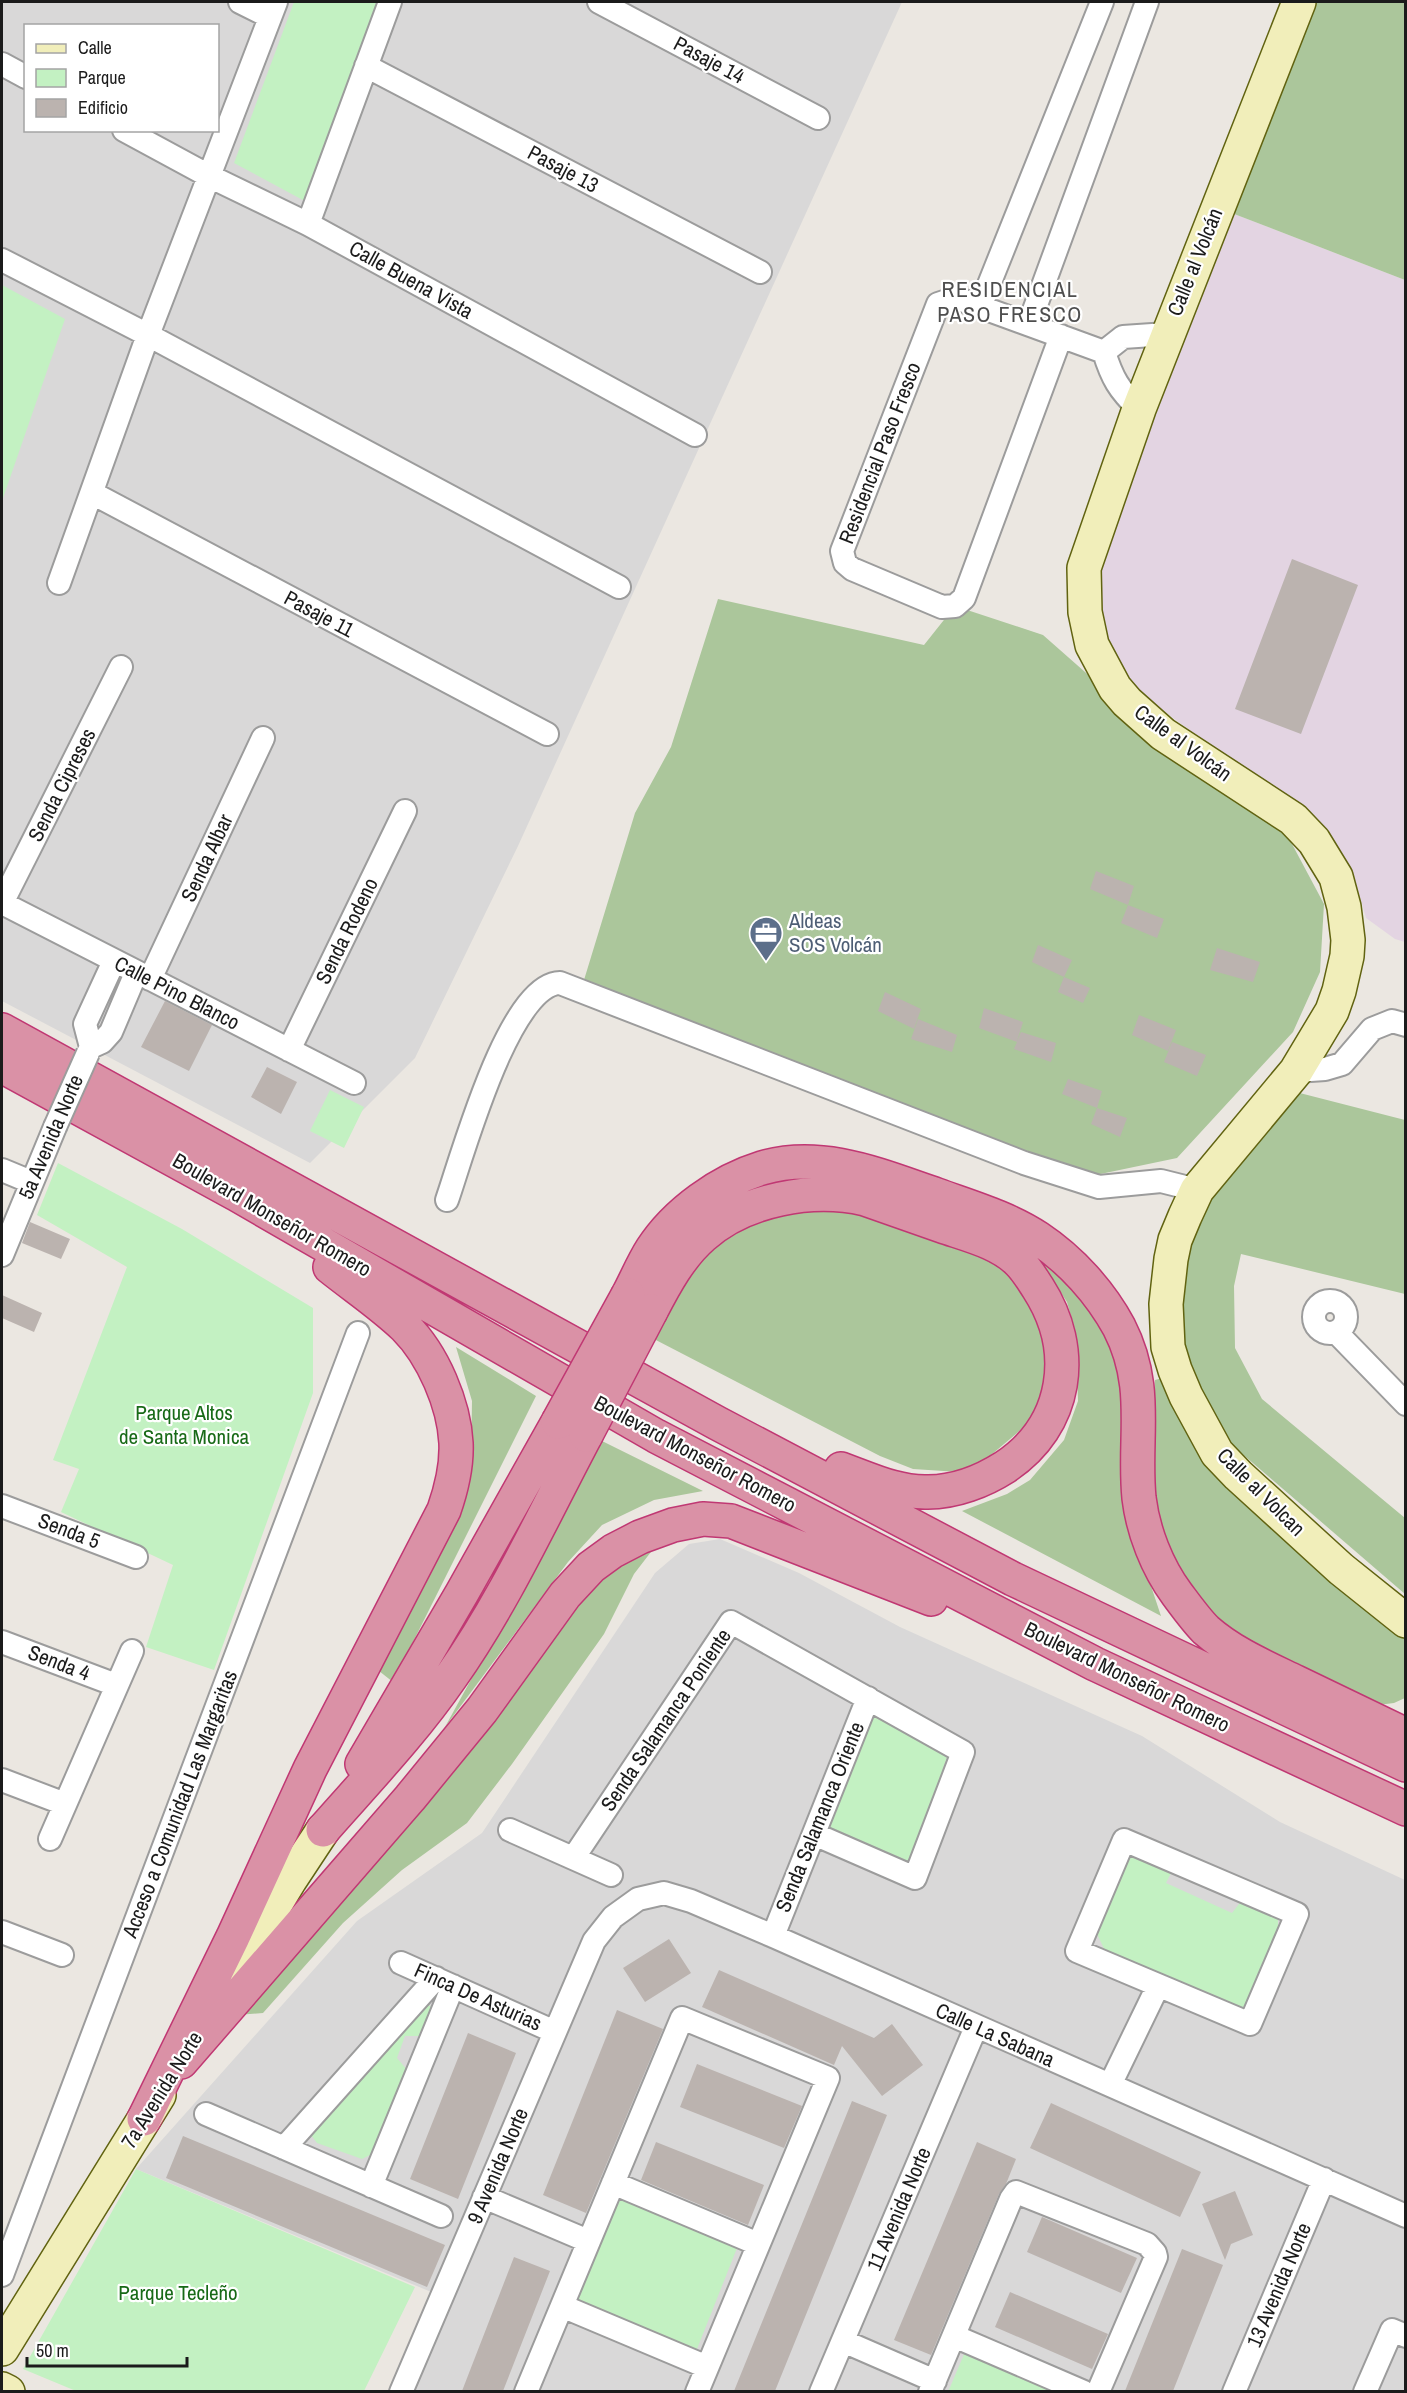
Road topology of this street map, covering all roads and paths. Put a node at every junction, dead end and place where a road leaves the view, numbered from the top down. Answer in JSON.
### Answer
{"nodes":[{"id":1,"x":240,"y":2,"type":"edge"},
{"id":2,"x":390,"y":2,"type":"edge"},
{"id":3,"x":599,"y":2,"type":"edge"},
{"id":4,"x":1102,"y":2,"type":"edge"},
{"id":5,"x":1147,"y":2,"type":"edge"},
{"id":6,"x":1299,"y":2,"type":"edge"},
{"id":7,"x":273,"y":9,"type":"edge"},
{"id":8,"x":2,"y":64,"type":"edge"},
{"id":9,"x":366,"y":66,"type":"junction"},
{"id":10,"x":24,"y":76,"type":"edge"},
{"id":11,"x":818,"y":118,"type":"dead end"},
{"id":12,"x":128,"y":132,"type":"edge"},
{"id":13,"x":209,"y":176,"type":"junction"},
{"id":14,"x":308,"y":224,"type":"junction"},
{"id":15,"x":2,"y":260,"type":"edge"},
{"id":16,"x":760,"y":272,"type":"dead end"},
{"id":17,"x":980,"y":307,"type":"junction"},
{"id":18,"x":1029,"y":324,"type":"junction"},
{"id":19,"x":1167,"y":334,"type":"junction"},
{"id":20,"x":148,"y":335,"type":"junction"},
{"id":21,"x":1061,"y":336,"type":"junction"},
{"id":22,"x":1104,"y":352,"type":"junction"},
{"id":23,"x":1139,"y":409,"type":"junction"},
{"id":24,"x":695,"y":435,"type":"dead end"},
{"id":25,"x":92,"y":493,"type":"junction"},
{"id":26,"x":59,"y":583,"type":"dead end"},
{"id":27,"x":619,"y":587,"type":"dead end"},
{"id":28,"x":121,"y":667,"type":"dead end"},
{"id":29,"x":547,"y":734,"type":"dead end"},
{"id":30,"x":263,"y":738,"type":"dead end"},
{"id":31,"x":405,"y":811,"type":"dead end"},
{"id":32,"x":2,"y":903,"type":"edge"},
{"id":33,"x":114,"y":961,"type":"junction"},
{"id":34,"x":143,"y":976,"type":"junction"},
{"id":35,"x":1406,"y":1025,"type":"edge"},
{"id":36,"x":2,"y":1030,"type":"edge"},
{"id":37,"x":90,"y":1050,"type":"junction"},
{"id":38,"x":289,"y":1050,"type":"junction"},
{"id":39,"x":2,"y":1066,"type":"edge"},
{"id":40,"x":1296,"y":1071,"type":"junction"},
{"id":41,"x":354,"y":1083,"type":"dead end"},
{"id":42,"x":2,"y":1170,"type":"edge"},
{"id":43,"x":31,"y":1182,"type":"junction"},
{"id":44,"x":1197,"y":1190,"type":"junction"},
{"id":45,"x":236,"y":1194,"type":"junction"},
{"id":46,"x":447,"y":1200,"type":"dead end"},
{"id":47,"x":2,"y":1255,"type":"edge"},
{"id":48,"x":639,"y":1303,"type":"junction"},
{"id":49,"x":1336,"y":1332,"type":"dead end"},
{"id":50,"x":358,"y":1333,"type":"dead end"},
{"id":51,"x":1404,"y":1402,"type":"edge"},
{"id":52,"x":717,"y":1423,"type":"junction"},
{"id":53,"x":2,"y":1506,"type":"edge"},
{"id":54,"x":136,"y":1557,"type":"dead end"},
{"id":55,"x":1406,"y":1621,"type":"edge"},
{"id":56,"x":2,"y":1642,"type":"edge"},
{"id":57,"x":132,"y":1651,"type":"dead end"},
{"id":58,"x":1095,"y":1664,"type":"junction"},
{"id":59,"x":116,"y":1685,"type":"junction"},
{"id":60,"x":868,"y":1698,"type":"junction"},
{"id":61,"x":1370,"y":1717,"type":"junction"},
{"id":62,"x":1406,"y":1718,"type":"edge"},
{"id":63,"x":1406,"y":1735,"type":"edge"},
{"id":64,"x":1406,"y":1765,"type":"edge"},
{"id":65,"x":2,"y":1780,"type":"edge"},
{"id":66,"x":65,"y":1804,"type":"junction"},
{"id":67,"x":1406,"y":1809,"type":"edge"},
{"id":68,"x":323,"y":1830,"type":"joint"},
{"id":69,"x":510,"y":1830,"type":"dead end"},
{"id":70,"x":814,"y":1834,"type":"junction"},
{"id":71,"x":50,"y":1839,"type":"dead end"},
{"id":72,"x":574,"y":1857,"type":"junction"},
{"id":73,"x":611,"y":1875,"type":"dead end"},
{"id":74,"x":2,"y":1932,"type":"edge"},
{"id":75,"x":773,"y":1936,"type":"junction"},
{"id":76,"x":594,"y":1941,"type":"joint"},
{"id":77,"x":62,"y":1955,"type":"dead end"},
{"id":78,"x":401,"y":1963,"type":"dead end"},
{"id":79,"x":445,"y":1982,"type":"junction"},
{"id":80,"x":1158,"y":1986,"type":"junction"},
{"id":81,"x":976,"y":2027,"type":"junction"},
{"id":82,"x":555,"y":2032,"type":"junction"},
{"id":83,"x":180,"y":2062,"type":"junction"},
{"id":84,"x":1110,"y":2085,"type":"junction"},
{"id":85,"x":206,"y":2114,"type":"dead end"},
{"id":86,"x":144,"y":2119,"type":"junction"},
{"id":87,"x":284,"y":2148,"type":"junction"},
{"id":88,"x":1324,"y":2179,"type":"junction"},
{"id":89,"x":613,"y":2183,"type":"junction"},
{"id":90,"x":371,"y":2186,"type":"junction"},
{"id":91,"x":484,"y":2197,"type":"junction"},
{"id":92,"x":441,"y":2216,"type":"dead end"},
{"id":93,"x":1406,"y":2216,"type":"edge"},
{"id":94,"x":588,"y":2241,"type":"junction"},
{"id":95,"x":759,"y":2244,"type":"junction"},
{"id":96,"x":2,"y":2275,"type":"edge"},
{"id":97,"x":561,"y":2306,"type":"junction"},
{"id":98,"x":954,"y":2336,"type":"junction"},
{"id":99,"x":1406,"y":2336,"type":"edge"},
{"id":100,"x":843,"y":2341,"type":"junction"},
{"id":101,"x":2,"y":2349,"type":"edge"},
{"id":102,"x":707,"y":2367,"type":"junction"},
{"id":103,"x":933,"y":2386,"type":"edge"},
{"id":104,"x":2,"y":2389,"type":"edge"},
{"id":105,"x":8,"y":2391,"type":"edge"},
{"id":106,"x":401,"y":2391,"type":"edge"},
{"id":107,"x":526,"y":2391,"type":"edge"},
{"id":108,"x":697,"y":2391,"type":"edge"},
{"id":109,"x":821,"y":2391,"type":"edge"},
{"id":110,"x":1084,"y":2391,"type":"edge"},
{"id":111,"x":1098,"y":2391,"type":"edge"},
{"id":112,"x":1234,"y":2391,"type":"edge"},
{"id":113,"x":1365,"y":2391,"type":"edge"}],
"edges":[{"from":1,"to":7,"type":"street"},
{"from":2,"to":9,"type":"street"},
{"from":3,"to":11,"type":"street","name":"Pasaje 14"},
{"from":4,"to":17,"type":"street"},
{"from":5,"to":18,"type":"street"},
{"from":6,"to":19,"type":"street","name":"Calle al Volcán"},
{"from":7,"to":13,"type":"street"},
{"from":8,"to":10,"type":"street"},
{"from":9,"to":14,"type":"street"},
{"from":9,"to":16,"type":"street","name":"Pasaje 13"},
{"from":12,"to":13,"type":"street","name":"Calle Buena Vista"},
{"from":13,"to":14,"type":"street","name":"Calle Buena Vista"},
{"from":13,"to":20,"type":"street"},
{"from":14,"to":24,"type":"street","name":"Calle Buena Vista"},
{"from":15,"to":20,"type":"street"},
{"from":17,"to":18,"type":"street","name":"Residencial Paso Fresco"},
{"from":17,"to":21,"type":"street","name":"Residencial Paso Fresco"},
{"from":18,"to":21,"type":"street","name":"Residencial Paso Fresco"},
{"from":19,"to":22,"type":"street"},
{"from":19,"to":23,"type":"street","name":"Calle al Volcán"},
{"from":20,"to":25,"type":"street"},
{"from":20,"to":27,"type":"street"},
{"from":21,"to":22,"type":"street","name":"Residencial Paso Fresco"},
{"from":22,"to":23,"type":"street"},
{"from":23,"to":40,"type":"street","name":"Calle al Volcán"},
{"from":25,"to":26,"type":"street"},
{"from":25,"to":29,"type":"street","name":"Pasaje 11"},
{"from":28,"to":32,"type":"street","name":"Senda Cipreses"},
{"from":30,"to":34,"type":"street","name":"Senda Albar"},
{"from":31,"to":38,"type":"street","name":"Senda Rodeno"},
{"from":32,"to":33,"type":"street","name":"Calle Pino Blanco"},
{"from":33,"to":34,"type":"street","name":"Calle Pino Blanco"},
{"from":33,"to":37,"type":"street"},
{"from":34,"to":37,"type":"street","name":"5a Avenida Norte"},
{"from":34,"to":38,"type":"street","name":"Calle Pino Blanco"},
{"from":35,"to":40,"type":"street"},
{"from":36,"to":52,"type":"highway","name":"Boulevard Monseñor Romero"},
{"from":37,"to":43,"type":"street","name":"5a Avenida Norte","bridge":true},
{"from":38,"to":41,"type":"street","name":"Calle Pino Blanco"},
{"from":39,"to":45,"type":"highway","name":"Boulevard Monseñor Romero"},
{"from":40,"to":44,"type":"street","name":"Calle al Volcán"},
{"from":42,"to":43,"type":"street"},
{"from":43,"to":47,"type":"street","name":"5a Avenida Norte"},
{"from":44,"to":46,"type":"street"},
{"from":44,"to":55,"type":"street","name":"Calle al Volcan"},
{"from":45,"to":58,"type":"highway","name":"Boulevard Monseñor Romero"},
{"from":45,"to":86,"type":"highway"},
{"from":48,"to":52,"type":"highway"},
{"from":48,"to":61,"type":"highway"},
{"from":48,"to":68,"type":"highway","bridge":true},
{"from":49,"to":51,"type":"street"},
{"from":50,"to":96,"type":"street","name":"Acceso a Comunidad Las Margaritas"},
{"from":52,"to":64,"type":"highway","name":"Boulevard Monseñor Romero"},
{"from":53,"to":54,"type":"street","name":"Senda 5"},
{"from":56,"to":59,"type":"street","name":"Senda 4"},
{"from":57,"to":59,"type":"street"},
{"from":58,"to":67,"type":"highway","name":"Boulevard Monseñor Romero"},
{"from":58,"to":83,"type":"highway"},
{"from":59,"to":66,"type":"street"},
{"from":60,"to":70,"type":"street","name":"Senda Salamanca Oriente"},
{"from":60,"to":70,"type":"street"},
{"from":60,"to":72,"type":"street","name":"Senda Salamanca Poniente"},
{"from":61,"to":62,"type":"highway"},
{"from":61,"to":63,"type":"highway"},
{"from":65,"to":66,"type":"street"},
{"from":66,"to":71,"type":"street"},
{"from":68,"to":83,"type":"street","name":"7a Avenida Norte"},
{"from":69,"to":72,"type":"street"},
{"from":70,"to":75,"type":"street","name":"Senda Salamanca Oriente"},
{"from":72,"to":73,"type":"street"},
{"from":74,"to":77,"type":"street"},
{"from":75,"to":76,"type":"street","name":"Calle La Sabana"},
{"from":75,"to":81,"type":"street","name":"Calle La Sabana"},
{"from":76,"to":82,"type":"street","name":"9 Avenida Norte"},
{"from":78,"to":79,"type":"street","name":"Finca De Asturias"},
{"from":79,"to":82,"type":"street","name":"Finca De Asturias"},
{"from":79,"to":87,"type":"street"},
{"from":79,"to":90,"type":"street"},
{"from":80,"to":80,"type":"street"},
{"from":80,"to":84,"type":"street"},
{"from":81,"to":84,"type":"street","name":"Calle La Sabana"},
{"from":81,"to":100,"type":"street","name":"11 Avenida Norte"},
{"from":82,"to":91,"type":"street","name":"9 Avenida Norte"},
{"from":83,"to":86,"type":"street","name":"7a Avenida Norte"},
{"from":84,"to":88,"type":"street","name":"Calle La Sabana"},
{"from":85,"to":87,"type":"street"},
{"from":86,"to":101,"type":"street","name":"7a Avenida Norte"},
{"from":87,"to":90,"type":"street"},
{"from":88,"to":93,"type":"street","name":"Calle La Sabana"},
{"from":88,"to":112,"type":"street","name":"13 Avenida Norte"},
{"from":89,"to":94,"type":"street"},
{"from":89,"to":95,"type":"street"},
{"from":89,"to":95,"type":"street"},
{"from":90,"to":92,"type":"street"},
{"from":91,"to":94,"type":"street"},
{"from":91,"to":106,"type":"street","name":"9 Avenida Norte"},
{"from":94,"to":97,"type":"street"},
{"from":95,"to":102,"type":"street"},
{"from":97,"to":102,"type":"street"},
{"from":97,"to":107,"type":"street"},
{"from":98,"to":103,"type":"street"},
{"from":98,"to":110,"type":"street"},
{"from":98,"to":111,"type":"street"},
{"from":99,"to":113,"type":"street"},
{"from":100,"to":103,"type":"street"},
{"from":100,"to":109,"type":"street","name":"11 Avenida Norte"},
{"from":102,"to":108,"type":"street"},
{"from":104,"to":105,"type":"street"}]}
